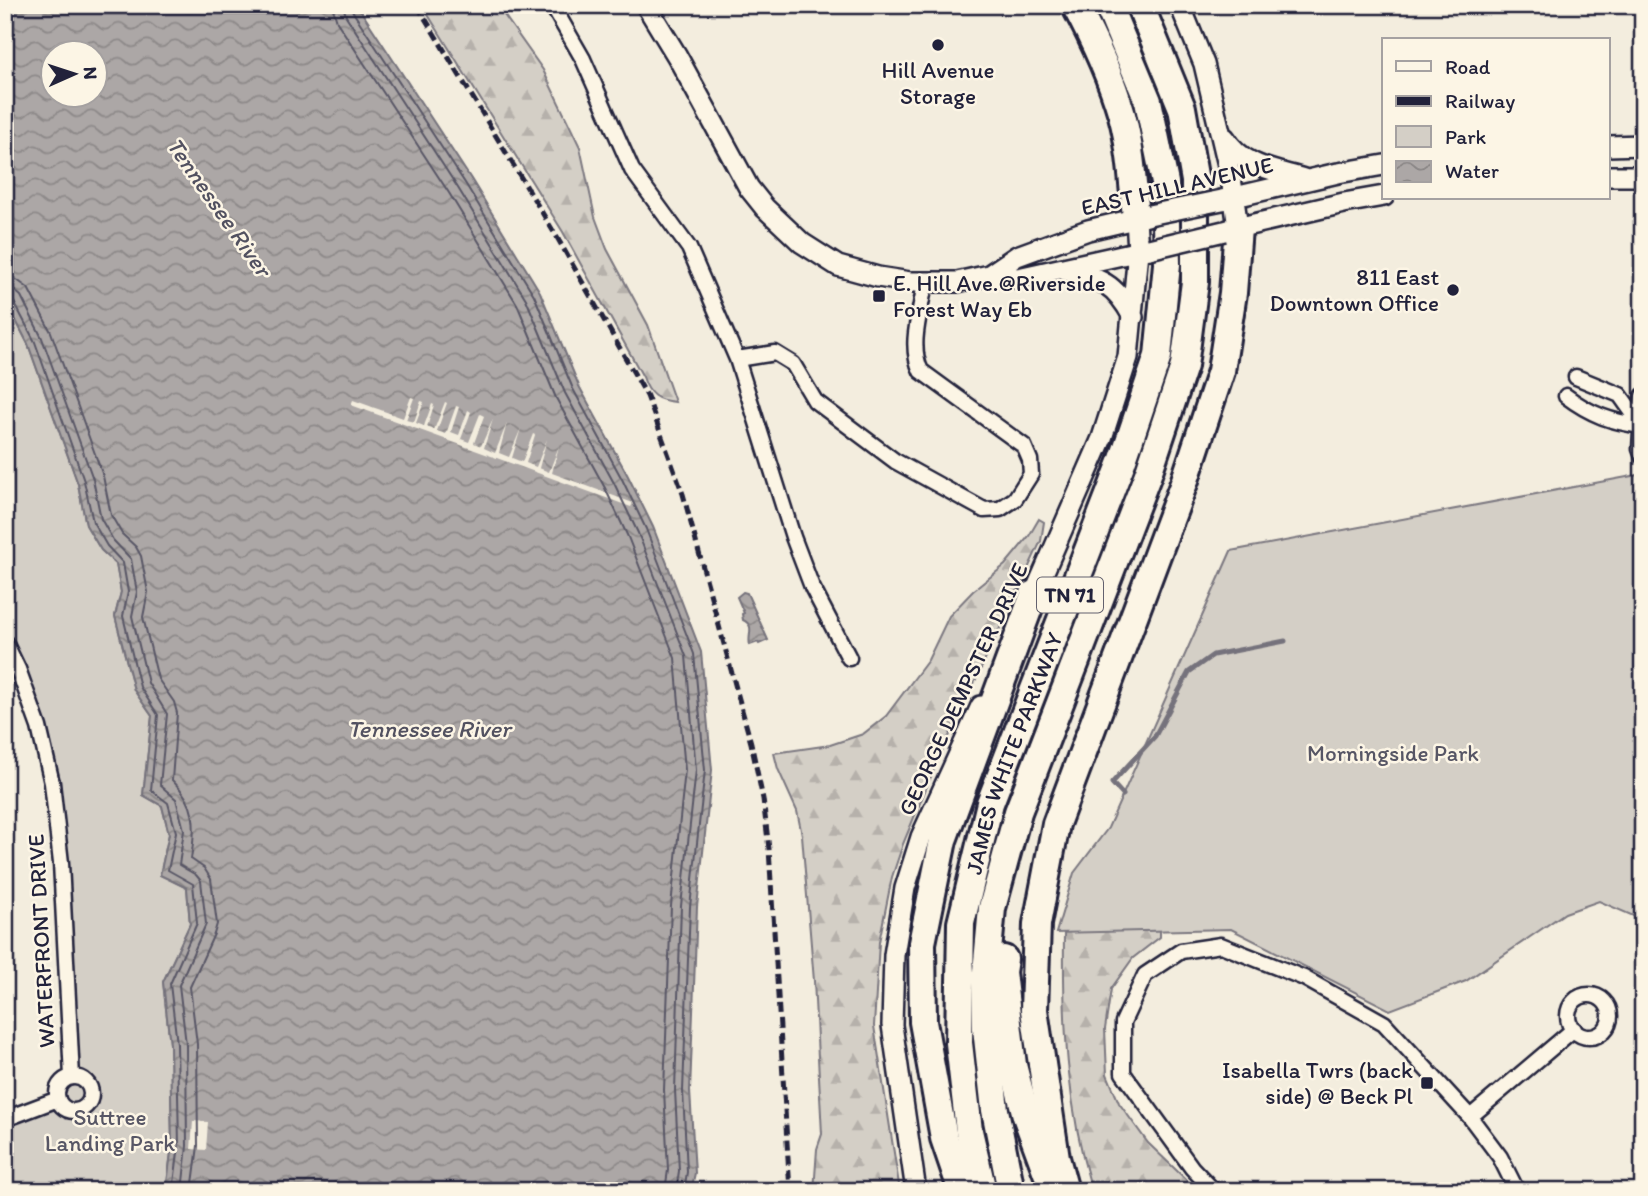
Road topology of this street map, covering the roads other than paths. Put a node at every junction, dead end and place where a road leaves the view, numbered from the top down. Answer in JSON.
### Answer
{"nodes":[{"id":1,"x":552,"y":5,"type":"edge"},
{"id":2,"x":646,"y":5,"type":"edge"},
{"id":3,"x":1075,"y":5,"type":"edge"},
{"id":4,"x":1108,"y":5,"type":"edge"},
{"id":5,"x":1140,"y":5,"type":"edge"},
{"id":6,"x":1180,"y":5,"type":"edge"},
{"id":7,"x":1221,"y":131,"type":"junction"},
{"id":8,"x":1643,"y":145,"type":"edge"},
{"id":9,"x":1610,"y":146,"type":"edge"},
{"id":10,"x":1382,"y":165,"type":"edge"},
{"id":11,"x":1610,"y":176,"type":"edge"},
{"id":12,"x":1643,"y":176,"type":"edge"},
{"id":13,"x":1308,"y":180,"type":"junction"},
{"id":14,"x":1382,"y":196,"type":"edge"},
{"id":15,"x":1228,"y":199,"type":"junction"},
{"id":16,"x":1142,"y":217,"type":"junction"},
{"id":17,"x":1231,"y":230,"type":"junction"},
{"id":18,"x":1143,"y":250,"type":"junction"},
{"id":19,"x":1059,"y":269,"type":"junction"},
{"id":20,"x":989,"y":275,"type":"junction"},
{"id":21,"x":925,"y":283,"type":"junction"},
{"id":22,"x":1133,"y":317,"type":"junction"},
{"id":23,"x":737,"y":359,"type":"junction"},
{"id":24,"x":1576,"y":377,"type":"dead end"},
{"id":25,"x":1596,"y":385,"type":"junction"},
{"id":26,"x":1566,"y":396,"type":"dead end"},
{"id":27,"x":1643,"y":396,"type":"edge"},
{"id":28,"x":1586,"y":409,"type":"junction"},
{"id":29,"x":1642,"y":425,"type":"edge"},
{"id":30,"x":1643,"y":457,"type":"edge"},
{"id":31,"x":1034,"y":594,"type":"junction"},
{"id":32,"x":5,"y":642,"type":"edge"},
{"id":33,"x":849,"y":658,"type":"dead end"},
{"id":34,"x":1018,"y":812,"type":"junction"},
{"id":35,"x":1574,"y":1029,"type":"dead end"},
{"id":36,"x":72,"y":1077,"type":"junction"},
{"id":37,"x":58,"y":1099,"type":"junction"},
{"id":38,"x":1470,"y":1117,"type":"junction"},
{"id":39,"x":5,"y":1119,"type":"edge"},
{"id":40,"x":916,"y":1191,"type":"edge"},
{"id":41,"x":962,"y":1191,"type":"edge"},
{"id":42,"x":983,"y":1191,"type":"edge"},
{"id":43,"x":1012,"y":1191,"type":"edge"},
{"id":44,"x":1054,"y":1191,"type":"edge"},
{"id":45,"x":1065,"y":1191,"type":"edge"},
{"id":46,"x":1214,"y":1191,"type":"edge"},
{"id":47,"x":1517,"y":1191,"type":"edge"}],
"edges":[{"from":1,"to":23,"type":"street"},
{"from":2,"to":21,"type":"main road","name":"EAST HILL AVENUE"},
{"from":3,"to":16,"type":"highway"},
{"from":4,"to":42,"type":"highway","name":"JAMES WHITE PARKWAY","number":"TN 71"},
{"from":5,"to":34,"type":"highway","name":"JAMES WHITE PARKWAY","number":"TN 71"},
{"from":6,"to":7,"type":"main road"},
{"from":7,"to":13,"type":"main road"},
{"from":7,"to":15,"type":"main road"},
{"from":8,"to":9,"type":"main road"},
{"from":10,"to":13,"type":"main road","name":"EAST HILL AVENUE"},
{"from":11,"to":12,"type":"main road"},
{"from":13,"to":15,"type":"main road","name":"EAST HILL AVENUE"},
{"from":14,"to":17,"type":"main road","name":"EAST HILL AVENUE"},
{"from":15,"to":16,"type":"main road","name":"EAST HILL AVENUE","bridge":true},
{"from":15,"to":17,"type":"main road"},
{"from":16,"to":18,"type":"main road","name":"GEORGE DEMPSTER DRIVE"},
{"from":16,"to":20,"type":"main road","name":"EAST HILL AVENUE"},
{"from":17,"to":18,"type":"main road","name":"EAST HILL AVENUE","bridge":true},
{"from":17,"to":45,"type":"highway"},
{"from":18,"to":19,"type":"main road","name":"EAST HILL AVENUE"},
{"from":18,"to":22,"type":"main road","name":"GEORGE DEMPSTER DRIVE"},
{"from":19,"to":20,"type":"main road","name":"EAST HILL AVENUE"},
{"from":19,"to":22,"type":"main road"},
{"from":20,"to":21,"type":"main road","name":"EAST HILL AVENUE"},
{"from":21,"to":23,"type":"street"},
{"from":22,"to":31,"type":"main road","name":"GEORGE DEMPSTER DRIVE"},
{"from":23,"to":33,"type":"street"},
{"from":24,"to":25,"type":"street"},
{"from":25,"to":28,"type":"street"},
{"from":25,"to":29,"type":"street"},
{"from":26,"to":28,"type":"street"},
{"from":27,"to":29,"type":"street"},
{"from":28,"to":29,"type":"street"},
{"from":29,"to":30,"type":"street"},
{"from":31,"to":40,"type":"main road","name":"GEORGE DEMPSTER DRIVE"},
{"from":31,"to":41,"type":"highway"},
{"from":32,"to":36,"type":"street","name":"WATERFRONT DRIVE"},
{"from":34,"to":43,"type":"highway","name":"JAMES WHITE PARKWAY","number":"TN 71"},
{"from":34,"to":44,"type":"highway"},
{"from":35,"to":38,"type":"street"},
{"from":36,"to":37,"type":"street","name":"WATERFRONT DRIVE"},
{"from":36,"to":37,"type":"street","name":"WATERFRONT DRIVE"},
{"from":37,"to":39,"type":"street"},
{"from":38,"to":46,"type":"street"},
{"from":38,"to":47,"type":"street"}]}
